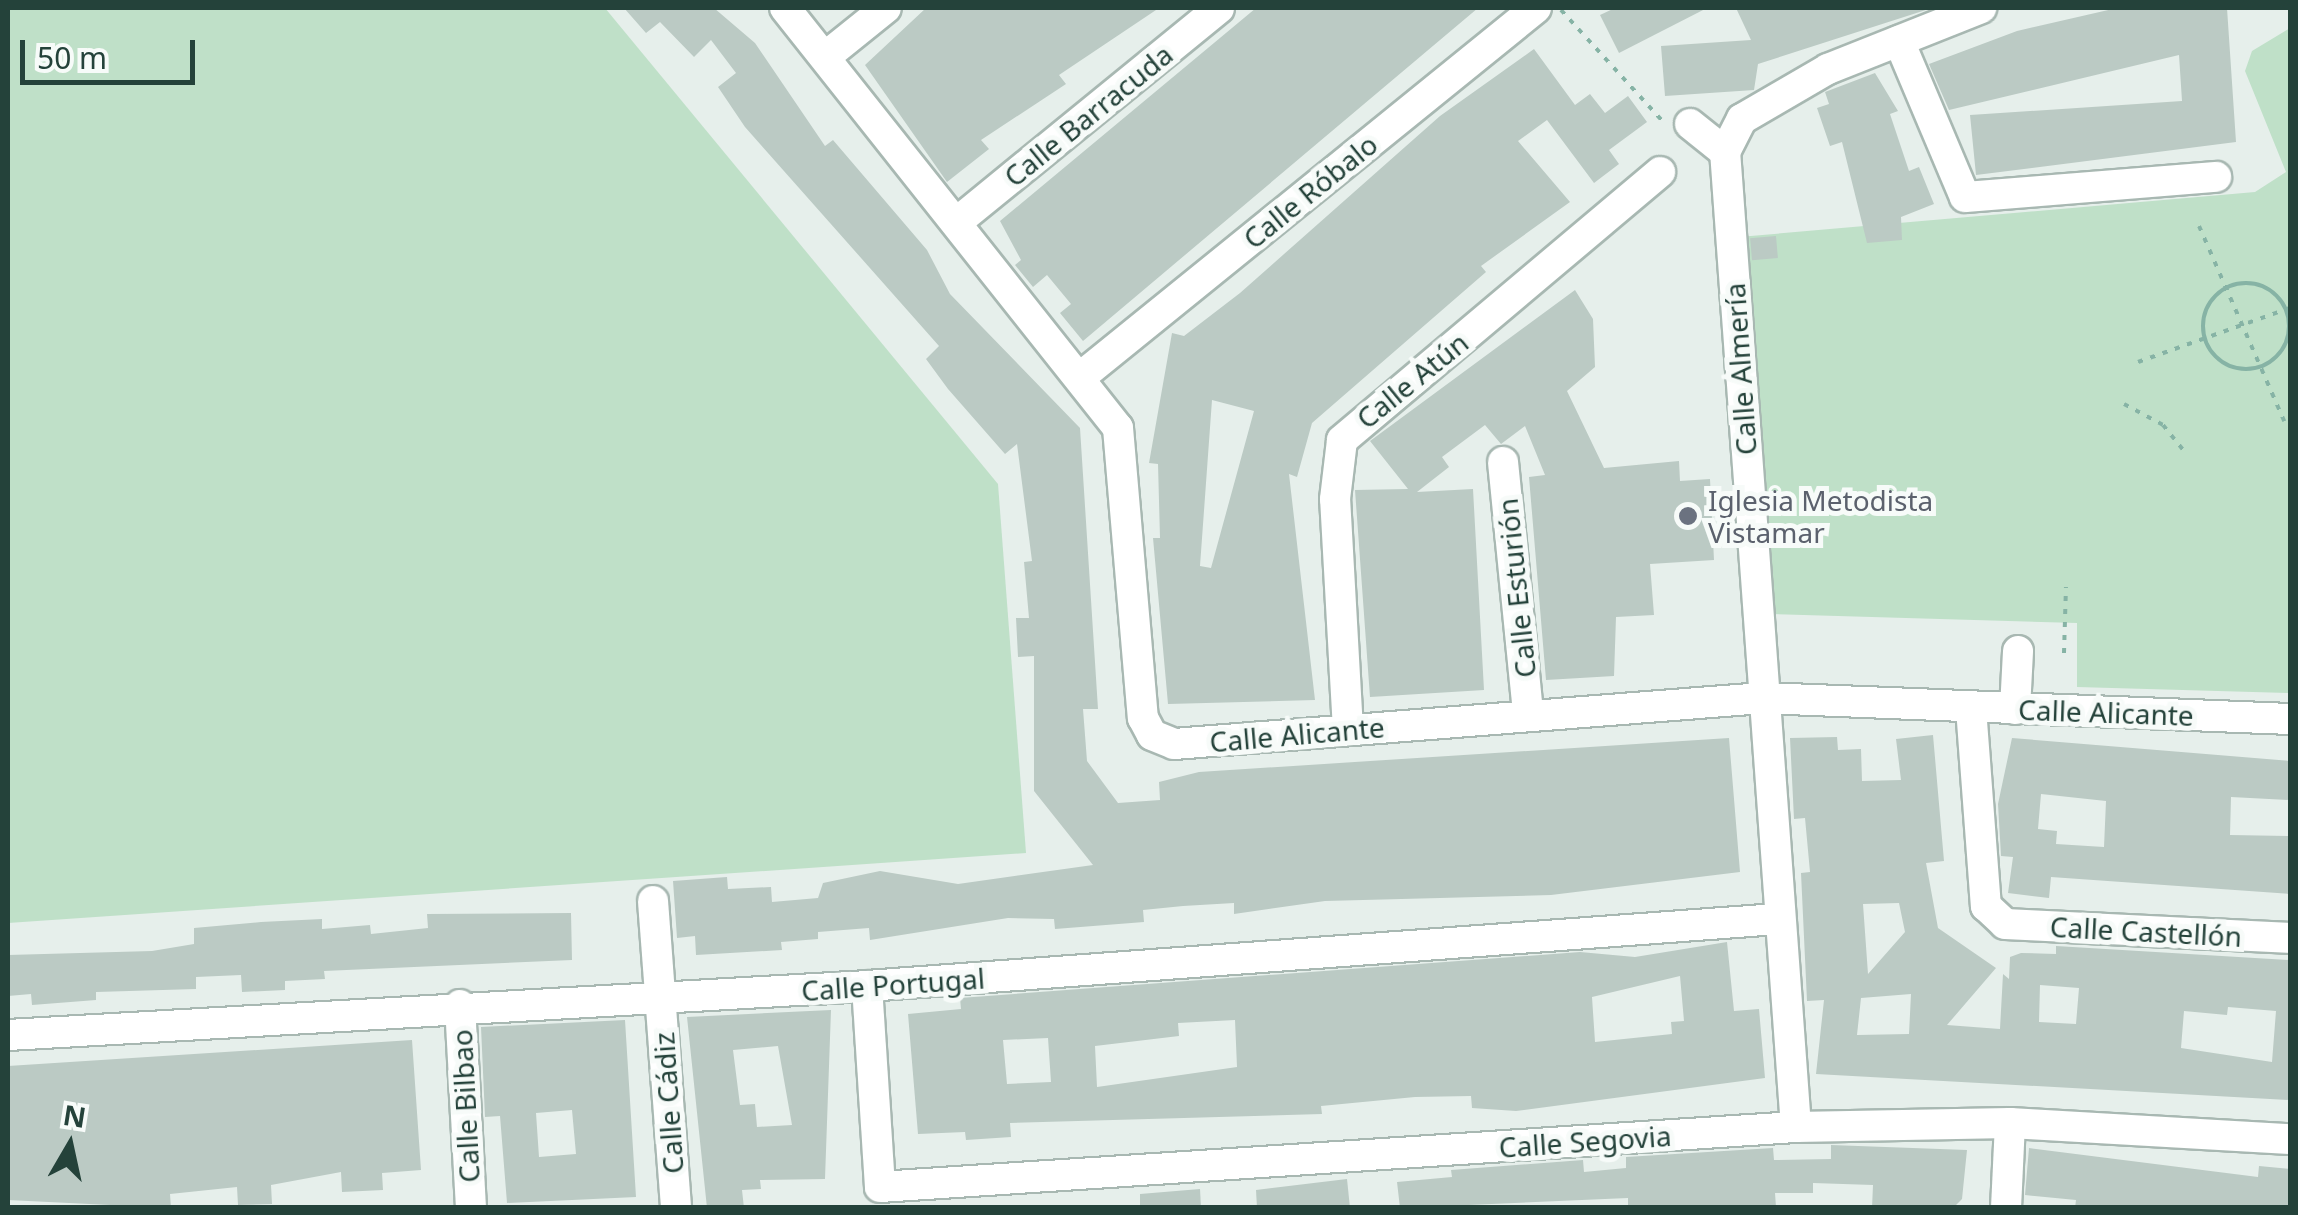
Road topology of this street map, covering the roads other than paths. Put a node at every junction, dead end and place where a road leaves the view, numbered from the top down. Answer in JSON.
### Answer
{"nodes":[{"id":1,"x":785,"y":8,"type":"edge"},
{"id":2,"x":886,"y":8,"type":"edge"},
{"id":3,"x":1219,"y":8,"type":"edge"},
{"id":4,"x":1536,"y":8,"type":"edge"},
{"id":5,"x":1981,"y":8,"type":"edge"},
{"id":6,"x":1898,"y":41,"type":"junction"},
{"id":7,"x":825,"y":56,"type":"junction"},
{"id":8,"x":1690,"y":124,"type":"road end"},
{"id":9,"x":1724,"y":152,"type":"junction"},
{"id":10,"x":1660,"y":172,"type":"dead end"},
{"id":11,"x":2216,"y":178,"type":"dead end"},
{"id":12,"x":957,"y":222,"type":"junction"},
{"id":13,"x":1083,"y":375,"type":"junction"},
{"id":14,"x":1504,"y":462,"type":"dead end"},
{"id":15,"x":2018,"y":650,"type":"dead end"},
{"id":16,"x":1763,"y":698,"type":"junction"},
{"id":17,"x":1970,"y":708,"type":"junction"},
{"id":18,"x":2015,"y":709,"type":"junction"},
{"id":19,"x":1528,"y":714,"type":"junction"},
{"id":20,"x":2290,"y":719,"type":"edge"},
{"id":21,"x":1348,"y":730,"type":"junction"},
{"id":22,"x":653,"y":901,"type":"dead end"},
{"id":23,"x":1777,"y":919,"type":"junction"},
{"id":24,"x":2290,"y":938,"type":"edge"},
{"id":25,"x":866,"y":986,"type":"junction"},
{"id":26,"x":661,"y":999,"type":"junction"},
{"id":27,"x":460,"y":1005,"type":"junction"},
{"id":28,"x":8,"y":1035,"type":"edge"},
{"id":29,"x":2010,"y":1123,"type":"junction"},
{"id":30,"x":1796,"y":1127,"type":"junction"},
{"id":31,"x":2290,"y":1139,"type":"edge"},
{"id":32,"x":470,"y":1208,"type":"edge"},
{"id":33,"x":676,"y":1208,"type":"edge"},
{"id":34,"x":2006,"y":1208,"type":"edge"}],
"edges":[{"from":1,"to":7,"type":"street","name":"Calle Alicante"},
{"from":2,"to":7,"type":"street"},
{"from":3,"to":12,"type":"street","name":"Calle Barracuda"},
{"from":4,"to":13,"type":"street","name":"Calle Róbalo"},
{"from":5,"to":6,"type":"street"},
{"from":6,"to":9,"type":"street"},
{"from":6,"to":11,"type":"street"},
{"from":7,"to":12,"type":"street","name":"Calle Alicante"},
{"from":8,"to":9,"type":"street"},
{"from":9,"to":16,"type":"street","name":"Calle Almería"},
{"from":10,"to":21,"type":"street","name":"Calle Atún"},
{"from":12,"to":13,"type":"street","name":"Calle Alicante"},
{"from":13,"to":21,"type":"street","name":"Calle Alicante"},
{"from":14,"to":19,"type":"street","name":"Calle Esturión"},
{"from":15,"to":18,"type":"street"},
{"from":16,"to":17,"type":"street","name":"Calle Alicante"},
{"from":16,"to":19,"type":"street","name":"Calle Alicante"},
{"from":16,"to":23,"type":"street","name":"Calle Almería"},
{"from":17,"to":18,"type":"street","name":"Calle Alicante"},
{"from":17,"to":24,"type":"street","name":"Calle Castellón"},
{"from":18,"to":20,"type":"street","name":"Calle Alicante"},
{"from":19,"to":21,"type":"street","name":"Calle Alicante"},
{"from":22,"to":26,"type":"street","name":"Calle Cádiz"},
{"from":23,"to":25,"type":"street","name":"Calle Portugal"},
{"from":23,"to":30,"type":"street","name":"Calle Almería"},
{"from":25,"to":26,"type":"street","name":"Calle Portugal"},
{"from":25,"to":30,"type":"street","name":"Calle Segovia"},
{"from":26,"to":27,"type":"street","name":"Calle Portugal"},
{"from":26,"to":33,"type":"street","name":"Calle Cádiz"},
{"from":27,"to":28,"type":"street","name":"Calle Portugal"},
{"from":27,"to":32,"type":"street","name":"Calle Bilbao"},
{"from":29,"to":30,"type":"street","name":"Calle Segovia"},
{"from":29,"to":31,"type":"street","name":"Calle Segovia"},
{"from":29,"to":34,"type":"street"}]}
